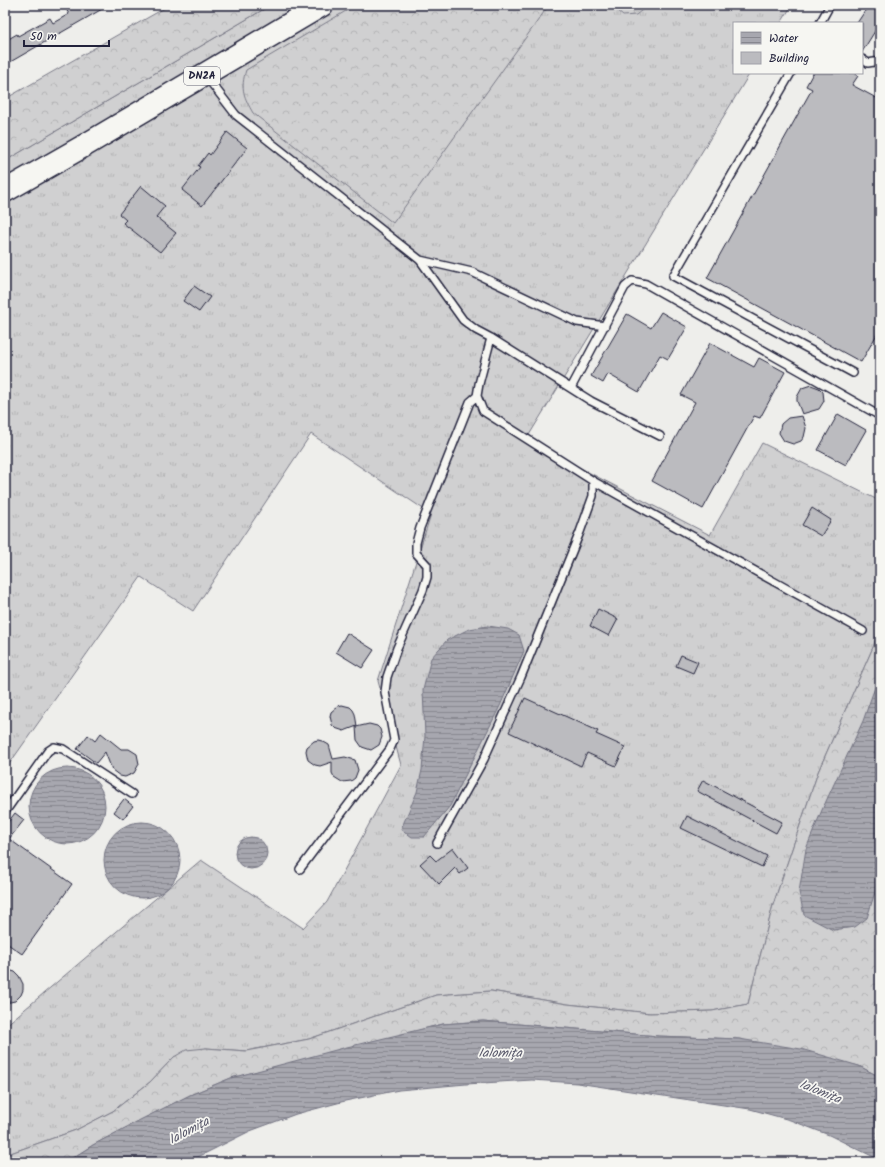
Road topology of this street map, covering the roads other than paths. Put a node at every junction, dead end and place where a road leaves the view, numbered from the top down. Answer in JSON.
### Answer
{"nodes":[{"id":1,"x":322,"y":5,"type":"edge"},
{"id":2,"x":830,"y":5,"type":"edge"},
{"id":3,"x":821,"y":22,"type":"edge"},
{"id":4,"x":863,"y":60,"type":"edge"},
{"id":5,"x":880,"y":61,"type":"edge"},
{"id":6,"x":205,"y":74,"type":"junction"},
{"id":7,"x":790,"y":74,"type":"edge"},
{"id":8,"x":5,"y":191,"type":"edge"},
{"id":9,"x":420,"y":260,"type":"junction"},
{"id":10,"x":605,"y":326,"type":"junction"},
{"id":11,"x":491,"y":338,"type":"junction"},
{"id":12,"x":853,"y":373,"type":"dead end"},
{"id":13,"x":571,"y":388,"type":"junction"},
{"id":14,"x":477,"y":396,"type":"junction"},
{"id":15,"x":880,"y":416,"type":"edge"},
{"id":16,"x":660,"y":436,"type":"dead end"},
{"id":17,"x":593,"y":482,"type":"junction"},
{"id":18,"x":863,"y":631,"type":"dead end"},
{"id":19,"x":132,"y":794,"type":"dead end"},
{"id":20,"x":5,"y":812,"type":"edge"},
{"id":21,"x":437,"y":844,"type":"dead end"},
{"id":22,"x":300,"y":870,"type":"dead end"}],
"edges":[{"from":1,"to":6,"type":"highway","number":"DN2A"},
{"from":2,"to":3,"type":"lane"},
{"from":4,"to":5,"type":"lane"},
{"from":6,"to":8,"type":"highway","number":"DN2A"},
{"from":6,"to":9,"type":"lane"},
{"from":7,"to":12,"type":"lane"},
{"from":9,"to":10,"type":"lane"},
{"from":9,"to":11,"type":"lane"},
{"from":10,"to":13,"type":"lane"},
{"from":10,"to":15,"type":"lane"},
{"from":11,"to":13,"type":"lane"},
{"from":11,"to":14,"type":"lane"},
{"from":13,"to":16,"type":"lane"},
{"from":14,"to":17,"type":"lane"},
{"from":14,"to":22,"type":"lane"},
{"from":17,"to":18,"type":"lane"},
{"from":17,"to":21,"type":"lane"},
{"from":19,"to":20,"type":"lane"}]}
